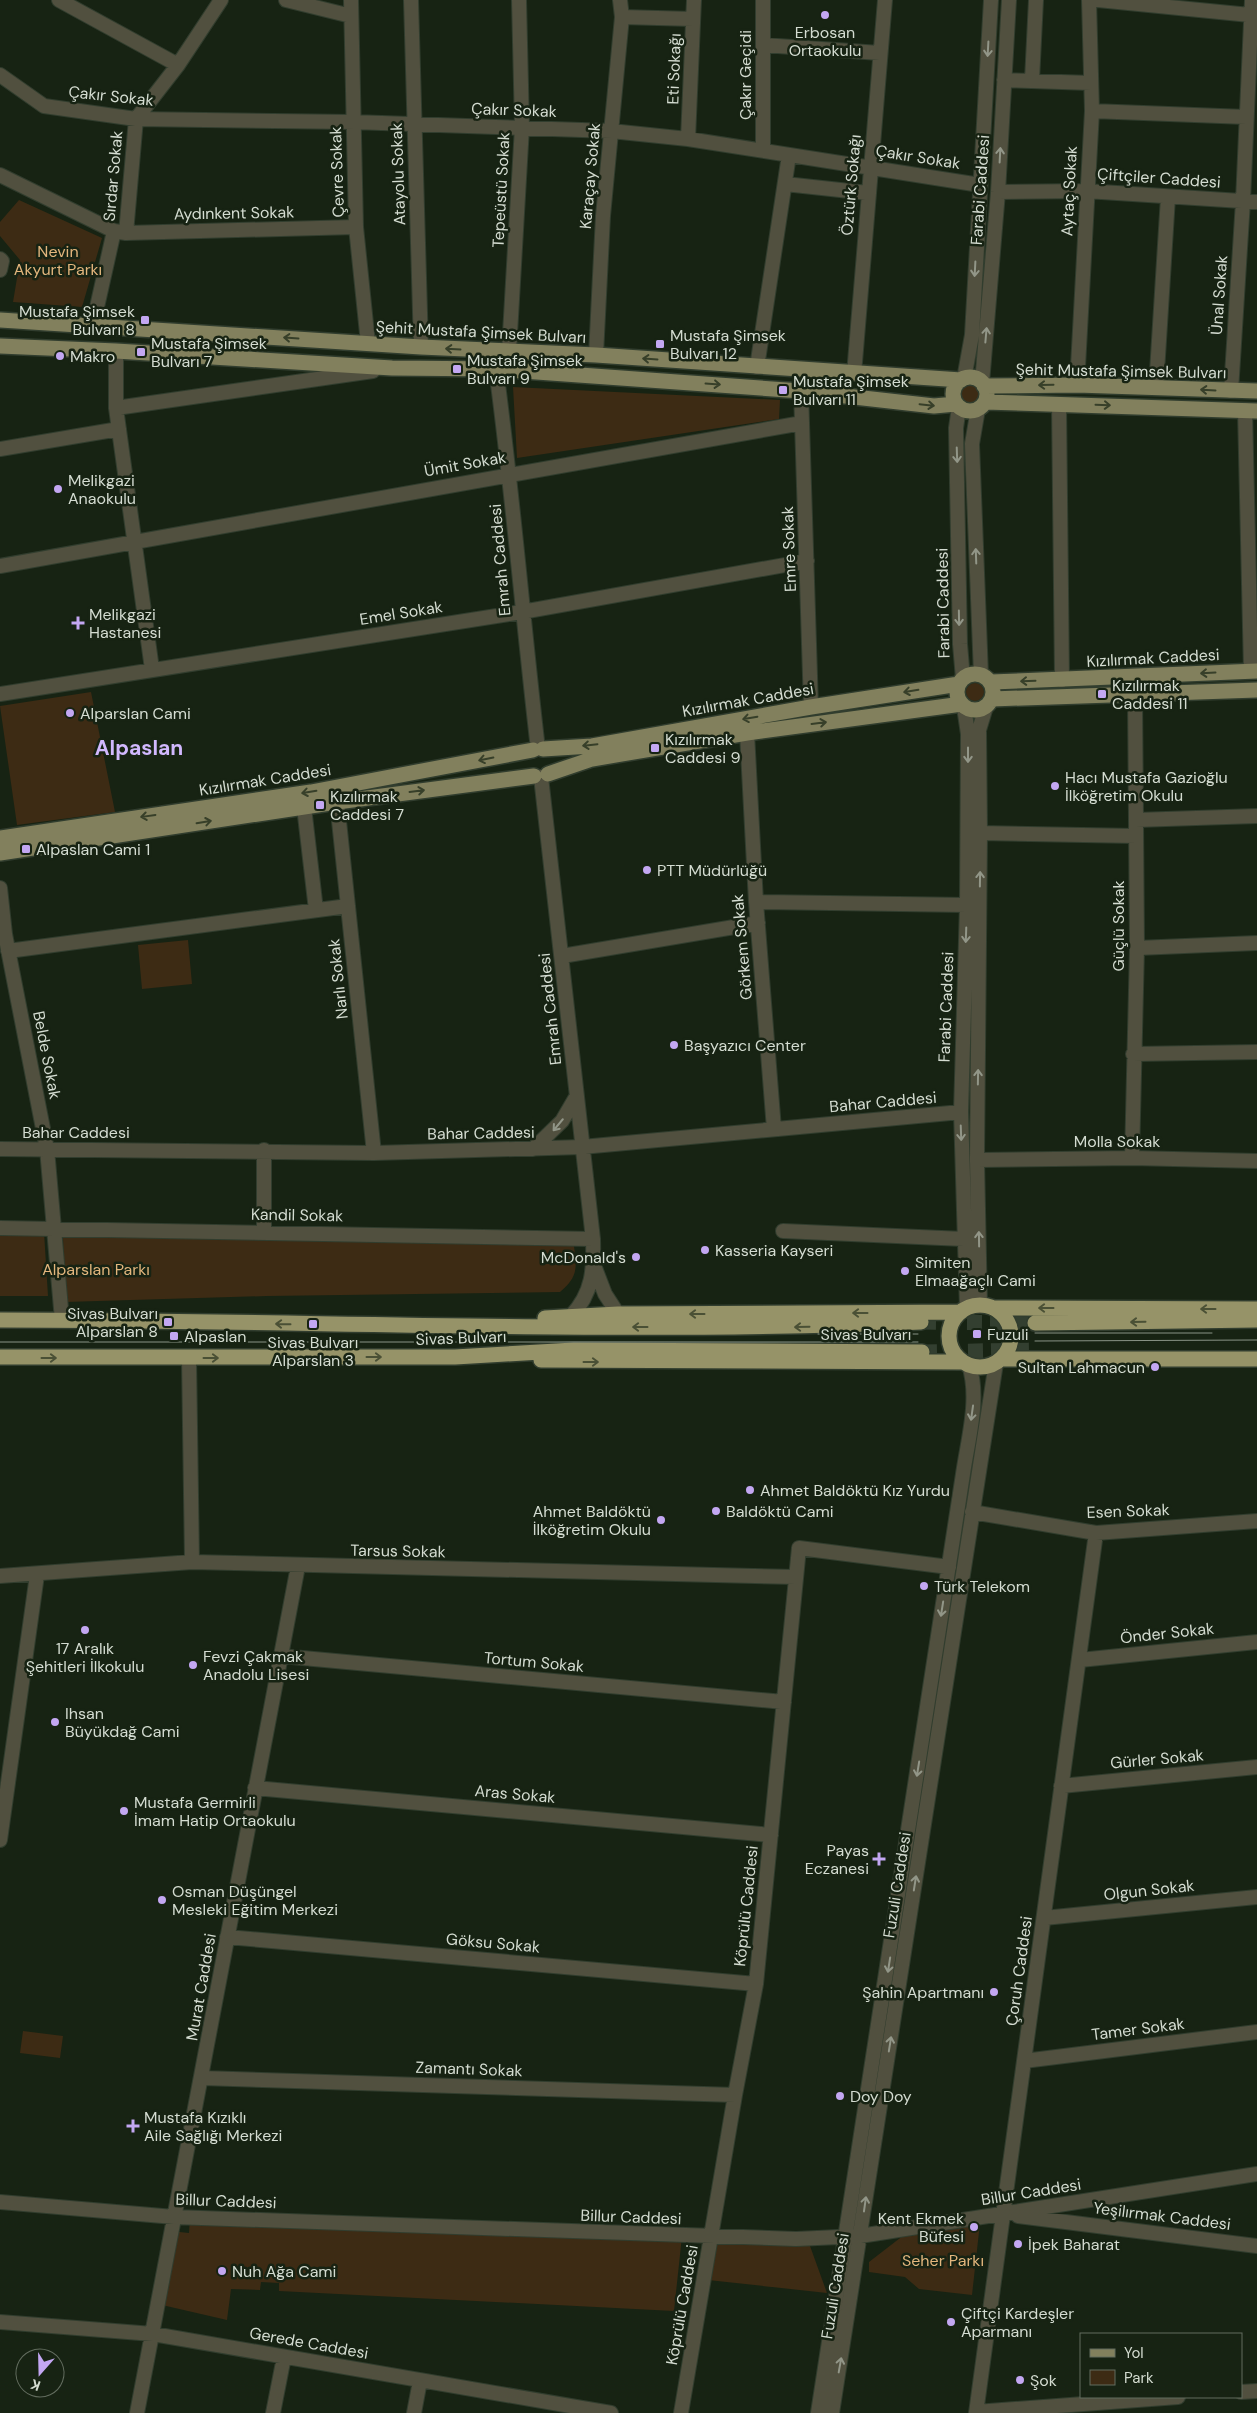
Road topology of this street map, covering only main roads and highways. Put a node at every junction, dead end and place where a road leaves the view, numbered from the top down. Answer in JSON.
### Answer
{"nodes":[{"id":1,"x":0,"y":320,"type":"edge"},
{"id":2,"x":0,"y":346,"type":"edge"},
{"id":3,"x":962,"y":380,"type":"junction"},
{"id":4,"x":983,"y":385,"type":"junction"},
{"id":5,"x":1257,"y":391,"type":"edge"},
{"id":6,"x":958,"y":405,"type":"junction"},
{"id":7,"x":981,"y":406,"type":"junction"},
{"id":8,"x":1251,"y":411,"type":"edge"},
{"id":9,"x":1254,"y":671,"type":"edge"},
{"id":10,"x":986,"y":679,"type":"junction"},
{"id":11,"x":961,"y":681,"type":"junction"},
{"id":12,"x":1257,"y":690,"type":"edge"},
{"id":13,"x":989,"y":703,"type":"junction"},
{"id":14,"x":963,"y":706,"type":"junction"},
{"id":15,"x":538,"y":749,"type":"junction"},
{"id":16,"x":541,"y":776,"type":"junction"},
{"id":17,"x":0,"y":838,"type":"edge"},
{"id":18,"x":0,"y":853,"type":"edge"},
{"id":19,"x":975,"y":1308,"type":"junction"},
{"id":20,"x":1257,"y":1309,"type":"edge"},
{"id":21,"x":0,"y":1320,"type":"edge"},
{"id":22,"x":1257,"y":1320,"type":"edge"},
{"id":23,"x":921,"y":1322,"type":"tunnel mouth"},
{"id":24,"x":1035,"y":1323,"type":"tunnel mouth"},
{"id":25,"x":437,"y":1327,"type":"junction"},
{"id":26,"x":1030,"y":1350,"type":"tunnel mouth"},
{"id":27,"x":1257,"y":1350,"type":"edge"},
{"id":28,"x":922,"y":1352,"type":"tunnel mouth"},
{"id":29,"x":455,"y":1357,"type":"junction"},
{"id":30,"x":0,"y":1358,"type":"edge"},
{"id":31,"x":1257,"y":1359,"type":"edge"},
{"id":32,"x":998,"y":1361,"type":"junction"},
{"id":33,"x":966,"y":1364,"type":"junction"}],
"edges":[{"from":3,"to":1,"type":"main road","name":"Şehit Mustafa Şimsek Bulvarı","one_way":true},
{"from":2,"to":6,"type":"main road","one_way":true},
{"from":3,"to":4,"type":"main road"},
{"from":3,"to":6,"type":"main road"},
{"from":5,"to":4,"type":"main road","name":"Şehit Mustafa Şimsek Bulvarı","one_way":true},
{"from":4,"to":7,"type":"main road"},
{"from":6,"to":7,"type":"main road"},
{"from":7,"to":8,"type":"main road","name":"Şehit Mustafa Şimsek Bulvarı","one_way":true},
{"from":9,"to":10,"type":"main road","name":"Kızılırmak Caddesi","one_way":true},
{"from":10,"to":11,"type":"main road"},
{"from":10,"to":13,"type":"main road"},
{"from":11,"to":14,"type":"main road"},
{"from":11,"to":15,"type":"main road","name":"Kızılırmak Caddesi","one_way":true},
{"from":12,"to":13,"type":"main road","name":"Kızılırmak Caddesi"},
{"from":13,"to":14,"type":"main road"},
{"from":16,"to":14,"type":"main road","name":"Kızılırmak Caddesi","one_way":true},
{"from":15,"to":16,"type":"main road"},
{"from":15,"to":16,"type":"main road"},
{"from":15,"to":17,"type":"main road","name":"Kızılırmak Caddesi","one_way":true},
{"from":18,"to":16,"type":"main road","name":"Kızılırmak Caddesi","one_way":true},
{"from":20,"to":19,"type":"highway","one_way":true},
{"from":19,"to":25,"type":"highway","one_way":true},
{"from":19,"to":32,"type":"highway"},
{"from":19,"to":33,"type":"highway"},
{"from":25,"to":21,"type":"highway","name":"Sivas Bulvarı","one_way":true},
{"from":22,"to":24,"type":"highway","one_way":true},
{"from":23,"to":25,"type":"highway","name":"Sivas Bulvarı","one_way":true},
{"from":26,"to":27,"type":"highway"},
{"from":28,"to":29,"type":"highway","name":"Sivas Bulvarı"},
{"from":30,"to":29,"type":"highway","name":"Sivas Bulvarı","one_way":true},
{"from":29,"to":33,"type":"highway","one_way":true},
{"from":31,"to":32,"type":"highway"},
{"from":32,"to":33,"type":"highway"}]}
